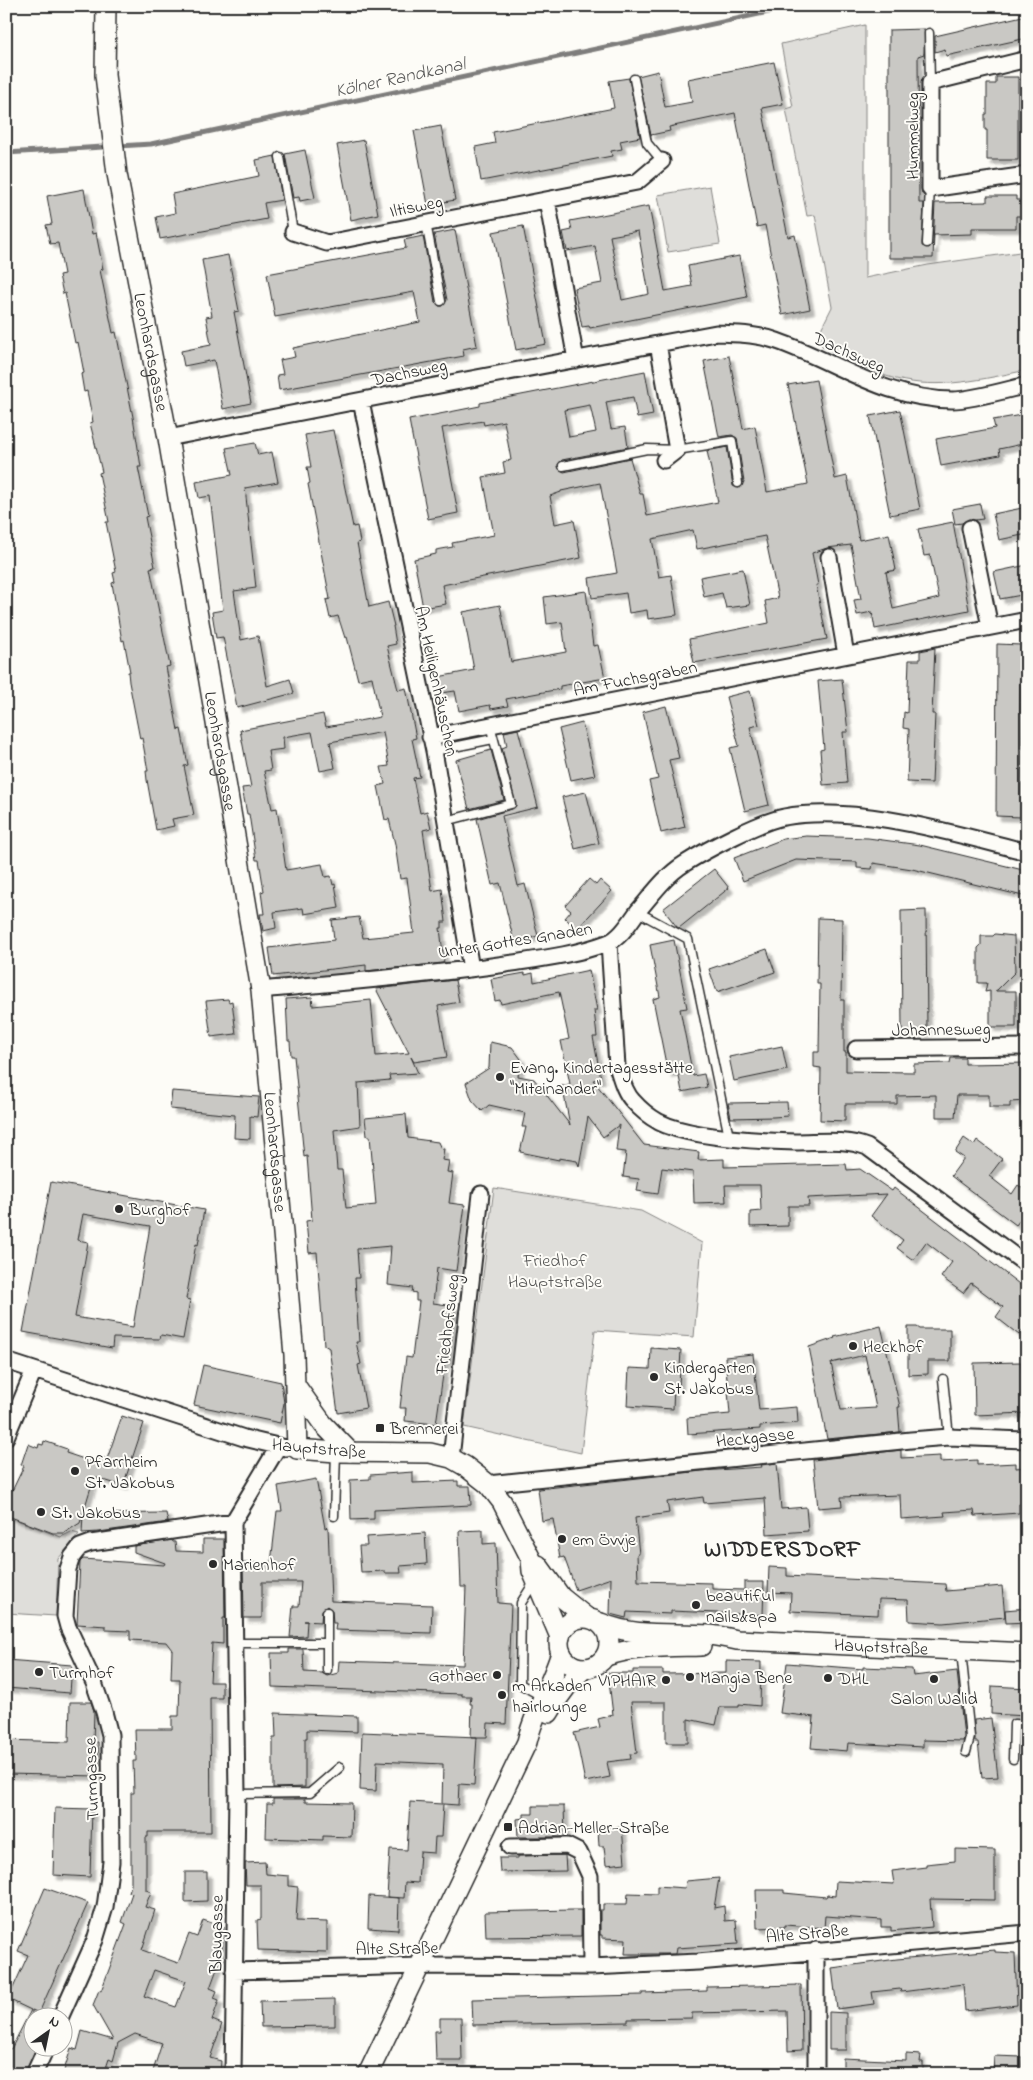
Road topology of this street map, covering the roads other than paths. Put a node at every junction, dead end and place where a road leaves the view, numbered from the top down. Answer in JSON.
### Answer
{"nodes":[{"id":1,"x":106,"y":6,"type":"edge"},
{"id":2,"x":929,"y":33,"type":"dead end"},
{"id":3,"x":1027,"y":59,"type":"edge"},
{"id":4,"x":634,"y":79,"type":"dead end"},
{"id":5,"x":930,"y":83,"type":"junction"},
{"id":6,"x":280,"y":157,"type":"dead end"},
{"id":7,"x":662,"y":161,"type":"joint"},
{"id":8,"x":1027,"y":175,"type":"edge"},
{"id":9,"x":930,"y":189,"type":"junction"},
{"id":10,"x":547,"y":200,"type":"junction"},
{"id":11,"x":426,"y":224,"type":"junction"},
{"id":12,"x":293,"y":232,"type":"joint"},
{"id":13,"x":927,"y":243,"type":"dead end"},
{"id":14,"x":441,"y":301,"type":"dead end"},
{"id":15,"x":658,"y":344,"type":"junction"},
{"id":16,"x":576,"y":360,"type":"junction"},
{"id":17,"x":1027,"y":386,"type":"edge"},
{"id":18,"x":361,"y":401,"type":"junction"},
{"id":19,"x":168,"y":438,"type":"junction"},
{"id":20,"x":677,"y":450,"type":"junction"},
{"id":21,"x":664,"y":460,"type":"dead end"},
{"id":22,"x":563,"y":466,"type":"dead end"},
{"id":23,"x":738,"y":483,"type":"dead end"},
{"id":24,"x":970,"y":528,"type":"dead end"},
{"id":25,"x":828,"y":557,"type":"dead end"},
{"id":26,"x":1027,"y":620,"type":"edge"},
{"id":27,"x":990,"y":627,"type":"junction"},
{"id":28,"x":846,"y":655,"type":"junction"},
{"id":29,"x":492,"y":732,"type":"junction"},
{"id":30,"x":432,"y":744,"type":"junction"},
{"id":31,"x":446,"y":821,"type":"junction"},
{"id":32,"x":1027,"y":852,"type":"edge"},
{"id":33,"x":638,"y":912,"type":"junction"},
{"id":34,"x":609,"y":943,"type":"junction"},
{"id":35,"x":471,"y":969,"type":"junction"},
{"id":36,"x":260,"y":990,"type":"junction"},
{"id":37,"x":1027,"y":1047,"type":"edge"},
{"id":38,"x":856,"y":1049,"type":"dead end"},
{"id":39,"x":729,"y":1138,"type":"junction"},
{"id":40,"x":481,"y":1194,"type":"dead end"},
{"id":41,"x":1027,"y":1265,"type":"edge"},
{"id":42,"x":6,"y":1361,"type":"edge"},
{"id":43,"x":34,"y":1370,"type":"junction"},
{"id":44,"x":943,"y":1379,"type":"dead end"},
{"id":45,"x":296,"y":1386,"type":"junction"},
{"id":46,"x":6,"y":1436,"type":"edge"},
{"id":47,"x":949,"y":1437,"type":"junction"},
{"id":48,"x":1027,"y":1440,"type":"edge"},
{"id":49,"x":278,"y":1447,"type":"junction"},
{"id":50,"x":297,"y":1449,"type":"junction"},
{"id":51,"x":343,"y":1452,"type":"junction"},
{"id":52,"x":451,"y":1458,"type":"junction"},
{"id":53,"x":488,"y":1484,"type":"junction"},
{"id":54,"x":334,"y":1516,"type":"dead end"},
{"id":55,"x":233,"y":1522,"type":"junction"},
{"id":56,"x":531,"y":1559,"type":"junction"},
{"id":57,"x":536,"y":1579,"type":"junction"},
{"id":58,"x":327,"y":1612,"type":"dead end"},
{"id":59,"x":594,"y":1620,"type":"junction"},
{"id":60,"x":737,"y":1640,"type":"junction"},
{"id":61,"x":234,"y":1643,"type":"junction"},
{"id":62,"x":327,"y":1643,"type":"junction"},
{"id":63,"x":560,"y":1645,"type":"junction"},
{"id":64,"x":962,"y":1651,"type":"junction"},
{"id":65,"x":1027,"y":1653,"type":"edge"},
{"id":66,"x":606,"y":1656,"type":"junction"},
{"id":67,"x":585,"y":1668,"type":"junction"},
{"id":68,"x":327,"y":1670,"type":"dead end"},
{"id":69,"x":544,"y":1698,"type":"junction"},
{"id":70,"x":1027,"y":1725,"type":"edge"},
{"id":71,"x":528,"y":1742,"type":"junction"},
{"id":72,"x":966,"y":1752,"type":"dead end"},
{"id":73,"x":1013,"y":1759,"type":"dead end"},
{"id":74,"x":340,"y":1767,"type":"dead end"},
{"id":75,"x":236,"y":1794,"type":"junction"},
{"id":76,"x":510,"y":1848,"type":"dead end"},
{"id":77,"x":1027,"y":1933,"type":"edge"},
{"id":78,"x":816,"y":1950,"type":"junction"},
{"id":79,"x":420,"y":1966,"type":"junction"},
{"id":80,"x":591,"y":1967,"type":"junction"},
{"id":81,"x":234,"y":1971,"type":"junction"},
{"id":82,"x":65,"y":2008,"type":"edge"},
{"id":83,"x":41,"y":2058,"type":"edge"},
{"id":84,"x":34,"y":2074,"type":"edge"},
{"id":85,"x":233,"y":2074,"type":"edge"},
{"id":86,"x":368,"y":2074,"type":"edge"},
{"id":87,"x":816,"y":2074,"type":"edge"}],
"edges":[{"from":1,"to":19,"type":"street","name":"Leonhardsgasse"},
{"from":2,"to":5,"type":"lane","name":"Hummelweg"},
{"from":3,"to":5,"type":"street","name":"Hummelweg"},
{"from":4,"to":7,"type":"lane"},
{"from":5,"to":9,"type":"street","name":"Hummelweg"},
{"from":6,"to":12,"type":"lane"},
{"from":7,"to":10,"type":"street","name":"Iltisweg"},
{"from":8,"to":9,"type":"street","name":"Hummelweg"},
{"from":9,"to":13,"type":"lane","name":"Hummelweg"},
{"from":10,"to":11,"type":"street","name":"Iltisweg"},
{"from":10,"to":16,"type":"street"},
{"from":11,"to":12,"type":"street","name":"Iltisweg"},
{"from":11,"to":14,"type":"lane"},
{"from":15,"to":16,"type":"street","name":"Dachsweg"},
{"from":15,"to":17,"type":"street","name":"Dachsweg"},
{"from":15,"to":20,"type":"street"},
{"from":16,"to":18,"type":"street","name":"Dachsweg"},
{"from":18,"to":19,"type":"street","name":"Dachsweg"},
{"from":18,"to":30,"type":"street","name":"Am Heiligenhäuschen"},
{"from":19,"to":36,"type":"street","name":"Leonhardsgasse"},
{"from":20,"to":21,"type":"street"},
{"from":20,"to":22,"type":"lane"},
{"from":20,"to":23,"type":"lane"},
{"from":24,"to":27,"type":"street"},
{"from":25,"to":28,"type":"street"},
{"from":26,"to":27,"type":"street","name":"Am Fuchsgraben"},
{"from":27,"to":28,"type":"street","name":"Am Fuchsgraben"},
{"from":28,"to":29,"type":"street","name":"Am Fuchsgraben"},
{"from":29,"to":30,"type":"street","name":"Am Fuchsgraben"},
{"from":29,"to":31,"type":"lane"},
{"from":30,"to":31,"type":"street","name":"Am Heiligenhäuschen"},
{"from":31,"to":35,"type":"street","name":"Am Heiligenhäuschen"},
{"from":32,"to":33,"type":"street","name":"Unter Gottes Gnaden"},
{"from":33,"to":34,"type":"street","name":"Unter Gottes Gnaden"},
{"from":33,"to":39,"type":"lane"},
{"from":34,"to":35,"type":"street","name":"Unter Gottes Gnaden"},
{"from":34,"to":39,"type":"street"},
{"from":35,"to":36,"type":"street","name":"Unter Gottes Gnaden"},
{"from":36,"to":45,"type":"street","name":"Leonhardsgasse"},
{"from":37,"to":38,"type":"street","name":"Johannesweg"},
{"from":39,"to":41,"type":"street"},
{"from":40,"to":52,"type":"street","name":"Friedhofsweg"},
{"from":42,"to":43,"type":"street","name":"Hauptstraße"},
{"from":43,"to":46,"type":"street"},
{"from":43,"to":49,"type":"street","name":"Hauptstraße"},
{"from":44,"to":47,"type":"lane"},
{"from":45,"to":50,"type":"street","name":"Leonhardsgasse"},
{"from":45,"to":51,"type":"street"},
{"from":47,"to":48,"type":"street","name":"Heckgasse"},
{"from":47,"to":53,"type":"street","name":"Heckgasse"},
{"from":49,"to":50,"type":"street","name":"Hauptstraße"},
{"from":49,"to":55,"type":"street"},
{"from":50,"to":51,"type":"street","name":"Hauptstraße"},
{"from":51,"to":52,"type":"street","name":"Hauptstraße"},
{"from":51,"to":54,"type":"lane"},
{"from":52,"to":53,"type":"street","name":"Hauptstraße"},
{"from":53,"to":56,"type":"street","name":"Hauptstraße"},
{"from":55,"to":61,"type":"street","name":"Blaugasse"},
{"from":55,"to":82,"type":"street","name":"Turmgasse"},
{"from":56,"to":57,"type":"street","name":"Hauptstraße"},
{"from":56,"to":59,"type":"street","name":"Hauptstraße"},
{"from":57,"to":63,"type":"street","name":"Hauptstraße"},
{"from":57,"to":69,"type":"lane"},
{"from":58,"to":62,"type":"lane"},
{"from":59,"to":60,"type":"street","name":"Hauptstraße"},
{"from":59,"to":63,"type":"street"},
{"from":59,"to":66,"type":"street"},
{"from":60,"to":64,"type":"street","name":"Hauptstraße"},
{"from":60,"to":66,"type":"street","name":"Hauptstraße"},
{"from":61,"to":62,"type":"lane"},
{"from":61,"to":75,"type":"street","name":"Blaugasse"},
{"from":62,"to":68,"type":"lane"},
{"from":63,"to":67,"type":"street"},
{"from":63,"to":69,"type":"street"},
{"from":64,"to":65,"type":"street","name":"Hauptstraße"},
{"from":64,"to":72,"type":"lane"},
{"from":66,"to":67,"type":"street"},
{"from":67,"to":71,"type":"street"},
{"from":69,"to":71,"type":"street"},
{"from":70,"to":73,"type":"lane"},
{"from":71,"to":79,"type":"street"},
{"from":74,"to":75,"type":"lane"},
{"from":75,"to":81,"type":"street","name":"Blaugasse"},
{"from":76,"to":80,"type":"street"},
{"from":77,"to":78,"type":"street","name":"Alte Straße"},
{"from":78,"to":80,"type":"street","name":"Alte Straße"},
{"from":78,"to":87,"type":"street"},
{"from":79,"to":80,"type":"street","name":"Alte Straße"},
{"from":79,"to":81,"type":"street","name":"Alte Straße"},
{"from":79,"to":86,"type":"street"},
{"from":81,"to":85,"type":"street","name":"Blaugasse"},
{"from":83,"to":84,"type":"street"}]}
